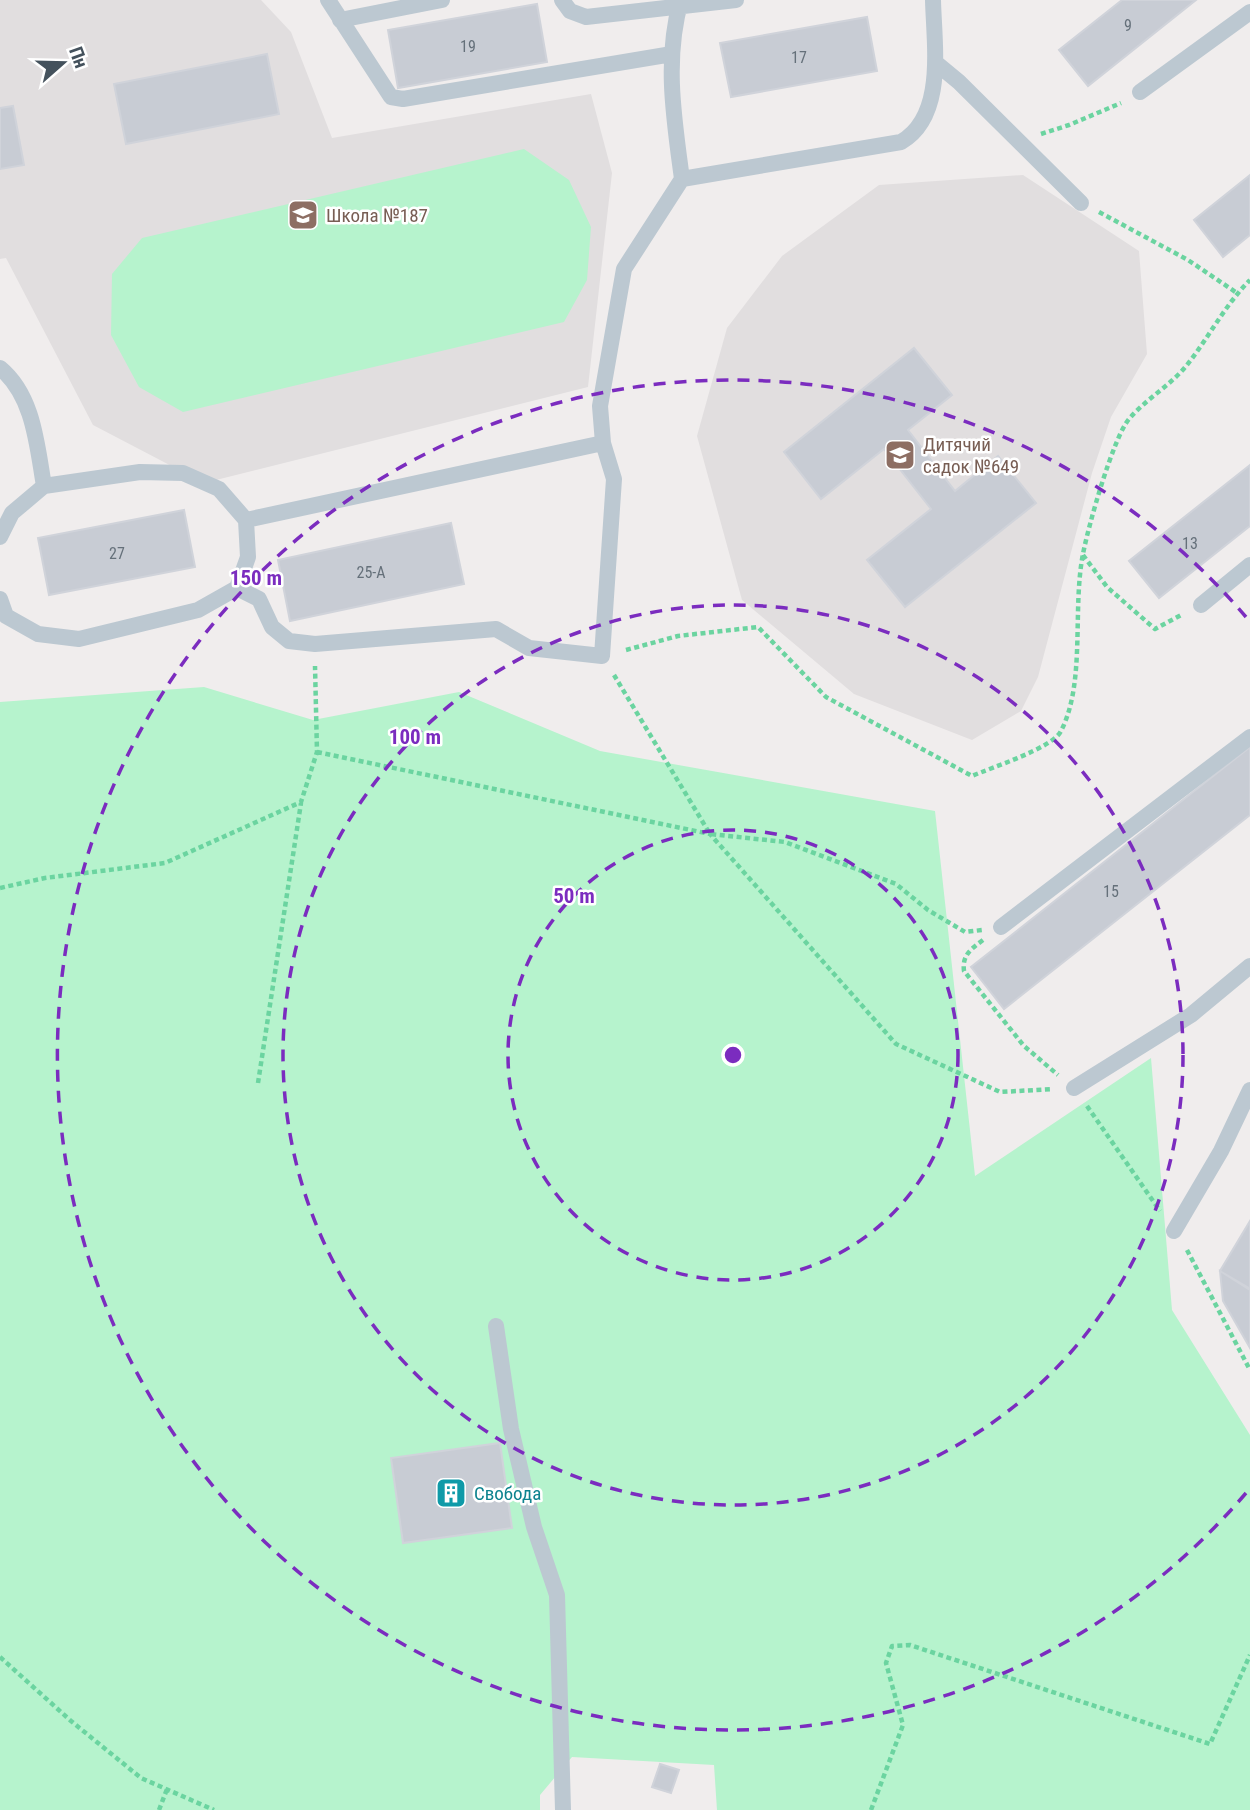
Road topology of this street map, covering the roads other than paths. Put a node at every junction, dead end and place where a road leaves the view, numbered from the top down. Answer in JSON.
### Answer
{"nodes":[{"id":1,"x":328,"y":0,"type":"edge"},
{"id":2,"x":442,"y":0,"type":"edge"},
{"id":3,"x":562,"y":0,"type":"edge"},
{"id":4,"x":736,"y":0,"type":"edge"},
{"id":5,"x":933,"y":0,"type":"edge"},
{"id":6,"x":680,"y":4,"type":"edge"},
{"id":7,"x":1250,"y":12,"type":"edge"},
{"id":8,"x":340,"y":20,"type":"junction"},
{"id":9,"x":672,"y":54,"type":"junction"},
{"id":10,"x":936,"y":64,"type":"junction"},
{"id":11,"x":1140,"y":92,"type":"road end"},
{"id":12,"x":682,"y":178,"type":"junction"},
{"id":13,"x":1081,"y":203,"type":"road end"},
{"id":14,"x":0,"y":368,"type":"edge"},
{"id":15,"x":603,"y":443,"type":"junction"},
{"id":16,"x":44,"y":486,"type":"junction"},
{"id":17,"x":246,"y":520,"type":"junction"},
{"id":18,"x":0,"y":537,"type":"edge"},
{"id":19,"x":1250,"y":565,"type":"edge"},
{"id":20,"x":237,"y":587,"type":"junction"},
{"id":21,"x":0,"y":599,"type":"edge"},
{"id":22,"x":1201,"y":605,"type":"road end"},
{"id":23,"x":1250,"y":737,"type":"edge"},
{"id":24,"x":1000,"y":927,"type":"road end"},
{"id":25,"x":1250,"y":966,"type":"edge"},
{"id":26,"x":1073,"y":1088,"type":"road end"},
{"id":27,"x":1250,"y":1090,"type":"edge"},
{"id":28,"x":1174,"y":1231,"type":"road end"},
{"id":29,"x":496,"y":1326,"type":"dead end"},
{"id":30,"x":563,"y":1810,"type":"edge"}],
"edges":[{"from":1,"to":8,"type":"lane"},
{"from":2,"to":8,"type":"lane"},
{"from":3,"to":6,"type":"lane"},
{"from":4,"to":6,"type":"lane"},
{"from":5,"to":10,"type":"lane"},
{"from":6,"to":9,"type":"lane"},
{"from":7,"to":11,"type":"lane"},
{"from":8,"to":9,"type":"lane"},
{"from":9,"to":12,"type":"lane"},
{"from":10,"to":12,"type":"lane"},
{"from":10,"to":13,"type":"lane"},
{"from":12,"to":15,"type":"lane"},
{"from":14,"to":16,"type":"lane"},
{"from":15,"to":17,"type":"lane"},
{"from":15,"to":20,"type":"lane"},
{"from":16,"to":17,"type":"lane"},
{"from":16,"to":18,"type":"lane"},
{"from":17,"to":20,"type":"lane"},
{"from":19,"to":22,"type":"lane"},
{"from":20,"to":21,"type":"lane"},
{"from":23,"to":24,"type":"lane"},
{"from":25,"to":26,"type":"lane"},
{"from":27,"to":28,"type":"lane"},
{"from":29,"to":30,"type":"lane"}]}
